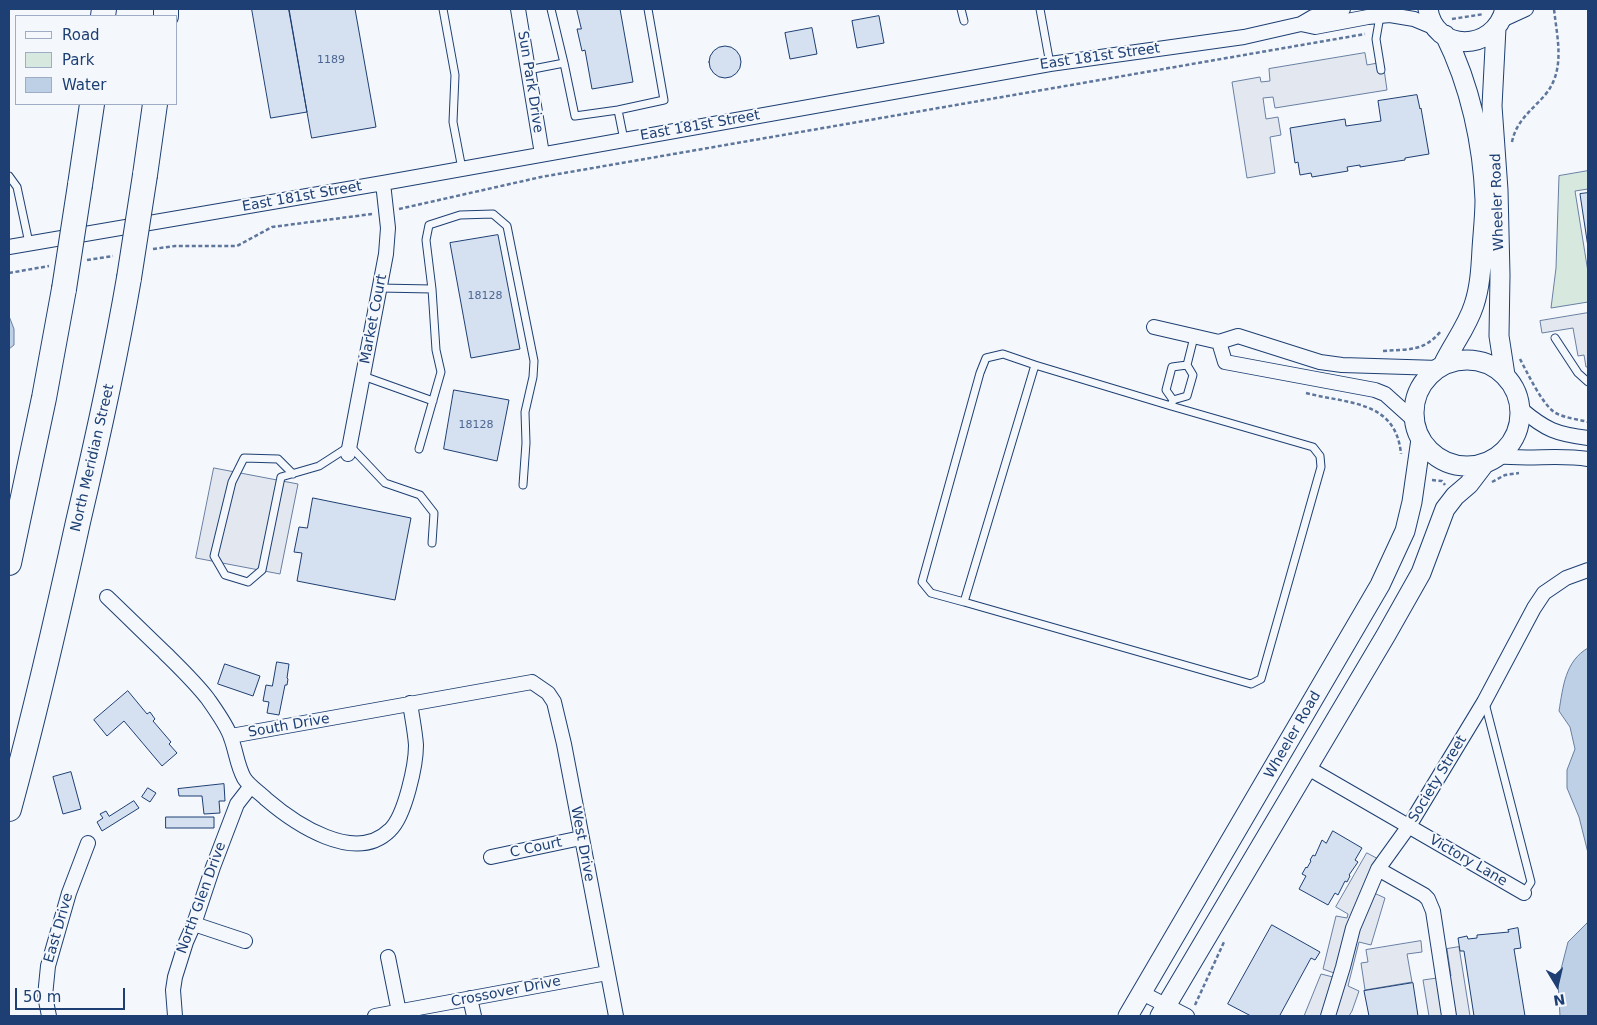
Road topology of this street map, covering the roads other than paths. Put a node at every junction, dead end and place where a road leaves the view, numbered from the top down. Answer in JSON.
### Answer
{"nodes":[{"id":1,"x":443,"y":9,"type":"edge"},
{"id":2,"x":518,"y":9,"type":"edge"},
{"id":3,"x":551,"y":9,"type":"edge"},
{"id":4,"x":648,"y":9,"type":"edge"},
{"id":5,"x":961,"y":9,"type":"edge"},
{"id":6,"x":1040,"y":9,"type":"edge"},
{"id":7,"x":1343,"y":9,"type":"edge"},
{"id":8,"x":1526,"y":9,"type":"edge"},
{"id":9,"x":1380,"y":16,"type":"junction"},
{"id":10,"x":1502,"y":17,"type":"edge"},
{"id":11,"x":964,"y":21,"type":"dead end"},
{"id":12,"x":1301,"y":24,"type":"junction"},
{"id":13,"x":1436,"y":24,"type":"edge"},
{"id":14,"x":564,"y":64,"type":"junction"},
{"id":15,"x":1050,"y":64,"type":"junction"},
{"id":16,"x":528,"y":70,"type":"junction"},
{"id":17,"x":1381,"y":70,"type":"dead end"},
{"id":18,"x":92,"y":105,"type":"edge"},
{"id":19,"x":154,"y":105,"type":"edge"},
{"id":20,"x":618,"y":110,"type":"junction"},
{"id":21,"x":624,"y":140,"type":"junction"},
{"id":22,"x":542,"y":154,"type":"junction"},
{"id":23,"x":462,"y":169,"type":"junction"},
{"id":24,"x":9,"y":175,"type":"edge"},
{"id":25,"x":383,"y":183,"type":"junction"},
{"id":26,"x":28,"y":243,"type":"junction"},
{"id":27,"x":9,"y":247,"type":"edge"},
{"id":28,"x":380,"y":288,"type":"junction"},
{"id":29,"x":432,"y":289,"type":"junction"},
{"id":30,"x":1154,"y":327,"type":"dead end"},
{"id":31,"x":1194,"y":337,"type":"junction"},
{"id":32,"x":1555,"y":338,"type":"dead end"},
{"id":33,"x":1219,"y":342,"type":"junction"},
{"id":34,"x":1035,"y":365,"type":"junction"},
{"id":35,"x":1186,"y":365,"type":"junction"},
{"id":36,"x":1441,"y":367,"type":"junction"},
{"id":37,"x":1505,"y":375,"type":"junction"},
{"id":38,"x":363,"y":376,"type":"junction"},
{"id":39,"x":1588,"y":382,"type":"edge"},
{"id":40,"x":433,"y":401,"type":"junction"},
{"id":41,"x":1172,"y":403,"type":"junction"},
{"id":42,"x":1521,"y":409,"type":"junction"},
{"id":43,"x":1414,"y":421,"type":"junction"},
{"id":44,"x":1588,"y":438,"type":"edge"},
{"id":45,"x":1421,"y":439,"type":"junction"},
{"id":46,"x":420,"y":449,"type":"dead end"},
{"id":47,"x":349,"y":450,"type":"junction"},
{"id":48,"x":1588,"y":459,"type":"edge"},
{"id":49,"x":1492,"y":460,"type":"junction"},
{"id":50,"x":293,"y":474,"type":"junction"},
{"id":51,"x":523,"y":485,"type":"dead end"},
{"id":52,"x":432,"y":543,"type":"dead end"},
{"id":53,"x":9,"y":563,"type":"edge"},
{"id":54,"x":1588,"y":570,"type":"edge"},
{"id":55,"x":107,"y":597,"type":"dead end"},
{"id":56,"x":964,"y":602,"type":"junction"},
{"id":57,"x":532,"y":682,"type":"joint"},
{"id":58,"x":1484,"y":702,"type":"junction"},
{"id":59,"x":410,"y":703,"type":"junction"},
{"id":60,"x":231,"y":736,"type":"junction"},
{"id":61,"x":1308,"y":768,"type":"junction"},
{"id":62,"x":251,"y":786,"type":"junction"},
{"id":63,"x":9,"y":809,"type":"edge"},
{"id":64,"x":1409,"y":826,"type":"junction"},
{"id":65,"x":581,"y":838,"type":"junction"},
{"id":66,"x":88,"y":843,"type":"dead end"},
{"id":67,"x":491,"y":857,"type":"dead end"},
{"id":68,"x":1378,"y":869,"type":"junction"},
{"id":69,"x":1524,"y":893,"type":"joint"},
{"id":70,"x":194,"y":924,"type":"junction"},
{"id":71,"x":245,"y":941,"type":"dead end"},
{"id":72,"x":388,"y":957,"type":"dead end"},
{"id":73,"x":607,"y":973,"type":"junction"},
{"id":74,"x":1142,"y":993,"type":"junction"},
{"id":75,"x":470,"y":998,"type":"junction"},
{"id":76,"x":1163,"y":1011,"type":"edge"},
{"id":77,"x":399,"y":1012,"type":"junction"},
{"id":78,"x":49,"y":1016,"type":"edge"},
{"id":79,"x":175,"y":1016,"type":"edge"},
{"id":80,"x":375,"y":1016,"type":"edge"},
{"id":81,"x":474,"y":1016,"type":"edge"},
{"id":82,"x":616,"y":1016,"type":"edge"},
{"id":83,"x":1128,"y":1016,"type":"edge"},
{"id":84,"x":1187,"y":1016,"type":"edge"},
{"id":85,"x":1328,"y":1016,"type":"edge"},
{"id":86,"x":1449,"y":1016,"type":"edge"}],
"edges":[{"from":1,"to":23,"type":"lane"},
{"from":2,"to":16,"type":"street","name":"Sun Park Drive"},
{"from":3,"to":14,"type":"lane"},
{"from":4,"to":20,"type":"lane"},
{"from":5,"to":11,"type":"lane"},
{"from":6,"to":15,"type":"lane"},
{"from":7,"to":12,"type":"street","name":"East 181st Street"},
{"from":8,"to":10,"type":"street"},
{"from":9,"to":12,"type":"street","name":"East 181st Street"},
{"from":9,"to":13,"type":"street","name":"East 181st Street"},
{"from":9,"to":17,"type":"lane"},
{"from":10,"to":13,"type":"street"},
{"from":10,"to":37,"type":"street","name":"Wheeler Road"},
{"from":12,"to":15,"type":"street","name":"East 181st Street"},
{"from":13,"to":36,"type":"street","name":"Wheeler Road"},
{"from":14,"to":16,"type":"lane"},
{"from":14,"to":20,"type":"lane"},
{"from":15,"to":21,"type":"street","name":"East 181st Street"},
{"from":16,"to":22,"type":"street","name":"Sun Park Drive"},
{"from":18,"to":53,"type":"highway","bridge":true},
{"from":19,"to":63,"type":"highway","name":"North Meridian Street","bridge":true},
{"from":20,"to":21,"type":"lane"},
{"from":21,"to":22,"type":"street","name":"East 181st Street"},
{"from":22,"to":23,"type":"street","name":"East 181st Street"},
{"from":23,"to":25,"type":"street","name":"East 181st Street"},
{"from":24,"to":26,"type":"lane"},
{"from":25,"to":26,"type":"street","name":"East 181st Street"},
{"from":25,"to":28,"type":"street","name":"Market Court"},
{"from":26,"to":27,"type":"street","name":"East 181st Street"},
{"from":28,"to":29,"type":"lane"},
{"from":28,"to":38,"type":"street","name":"Market Court"},
{"from":29,"to":40,"type":"lane"},
{"from":29,"to":51,"type":"lane"},
{"from":30,"to":31,"type":"street"},
{"from":31,"to":33,"type":"street"},
{"from":31,"to":35,"type":"lane"},
{"from":32,"to":39,"type":"lane"},
{"from":33,"to":36,"type":"street"},
{"from":33,"to":43,"type":"street"},
{"from":34,"to":41,"type":"lane"},
{"from":34,"to":56,"type":"lane"},
{"from":34,"to":56,"type":"lane"},
{"from":35,"to":41,"type":"lane"},
{"from":35,"to":41,"type":"lane"},
{"from":36,"to":37,"type":"street"},
{"from":36,"to":43,"type":"street"},
{"from":37,"to":42,"type":"street"},
{"from":38,"to":40,"type":"lane"},
{"from":38,"to":47,"type":"street","name":"Market Court"},
{"from":40,"to":46,"type":"lane"},
{"from":41,"to":56,"type":"lane"},
{"from":42,"to":44,"type":"street"},
{"from":42,"to":49,"type":"street"},
{"from":43,"to":45,"type":"street"},
{"from":45,"to":49,"type":"street"},
{"from":45,"to":74,"type":"street","name":"Wheeler Road"},
{"from":47,"to":50,"type":"lane"},
{"from":47,"to":52,"type":"lane"},
{"from":48,"to":49,"type":"street"},
{"from":49,"to":61,"type":"street","name":"Wheeler Road"},
{"from":50,"to":50,"type":"lane"},
{"from":54,"to":58,"type":"street","name":"Society Street"},
{"from":55,"to":60,"type":"street","name":"South Drive"},
{"from":57,"to":59,"type":"street","name":"South Drive"},
{"from":57,"to":65,"type":"street","name":"West Drive"},
{"from":58,"to":64,"type":"street","name":"Society Street"},
{"from":58,"to":69,"type":"lane"},
{"from":59,"to":60,"type":"street","name":"South Drive"},
{"from":59,"to":62,"type":"street"},
{"from":60,"to":62,"type":"street"},
{"from":61,"to":64,"type":"street","name":"Victory Lane"},
{"from":61,"to":76,"type":"street","name":"Wheeler Road"},
{"from":62,"to":70,"type":"street","name":"North Glen Drive"},
{"from":64,"to":68,"type":"street","name":"Society Street"},
{"from":64,"to":69,"type":"street","name":"Victory Lane"},
{"from":65,"to":67,"type":"street","name":"C Court"},
{"from":65,"to":73,"type":"street","name":"West Drive"},
{"from":66,"to":78,"type":"street","name":"East Drive"},
{"from":68,"to":85,"type":"street","name":"Society Street"},
{"from":68,"to":86,"type":"street"},
{"from":70,"to":71,"type":"street"},
{"from":70,"to":79,"type":"street","name":"North Glen Drive"},
{"from":72,"to":77,"type":"street"},
{"from":73,"to":75,"type":"street","name":"Crossover Drive"},
{"from":73,"to":82,"type":"street","name":"West Drive"},
{"from":74,"to":76,"type":"street"},
{"from":74,"to":83,"type":"street","name":"Wheeler Road"},
{"from":75,"to":77,"type":"street","name":"Crossover Drive"},
{"from":75,"to":81,"type":"street"},
{"from":76,"to":84,"type":"street"},
{"from":77,"to":80,"type":"street","name":"Crossover Drive"}]}
